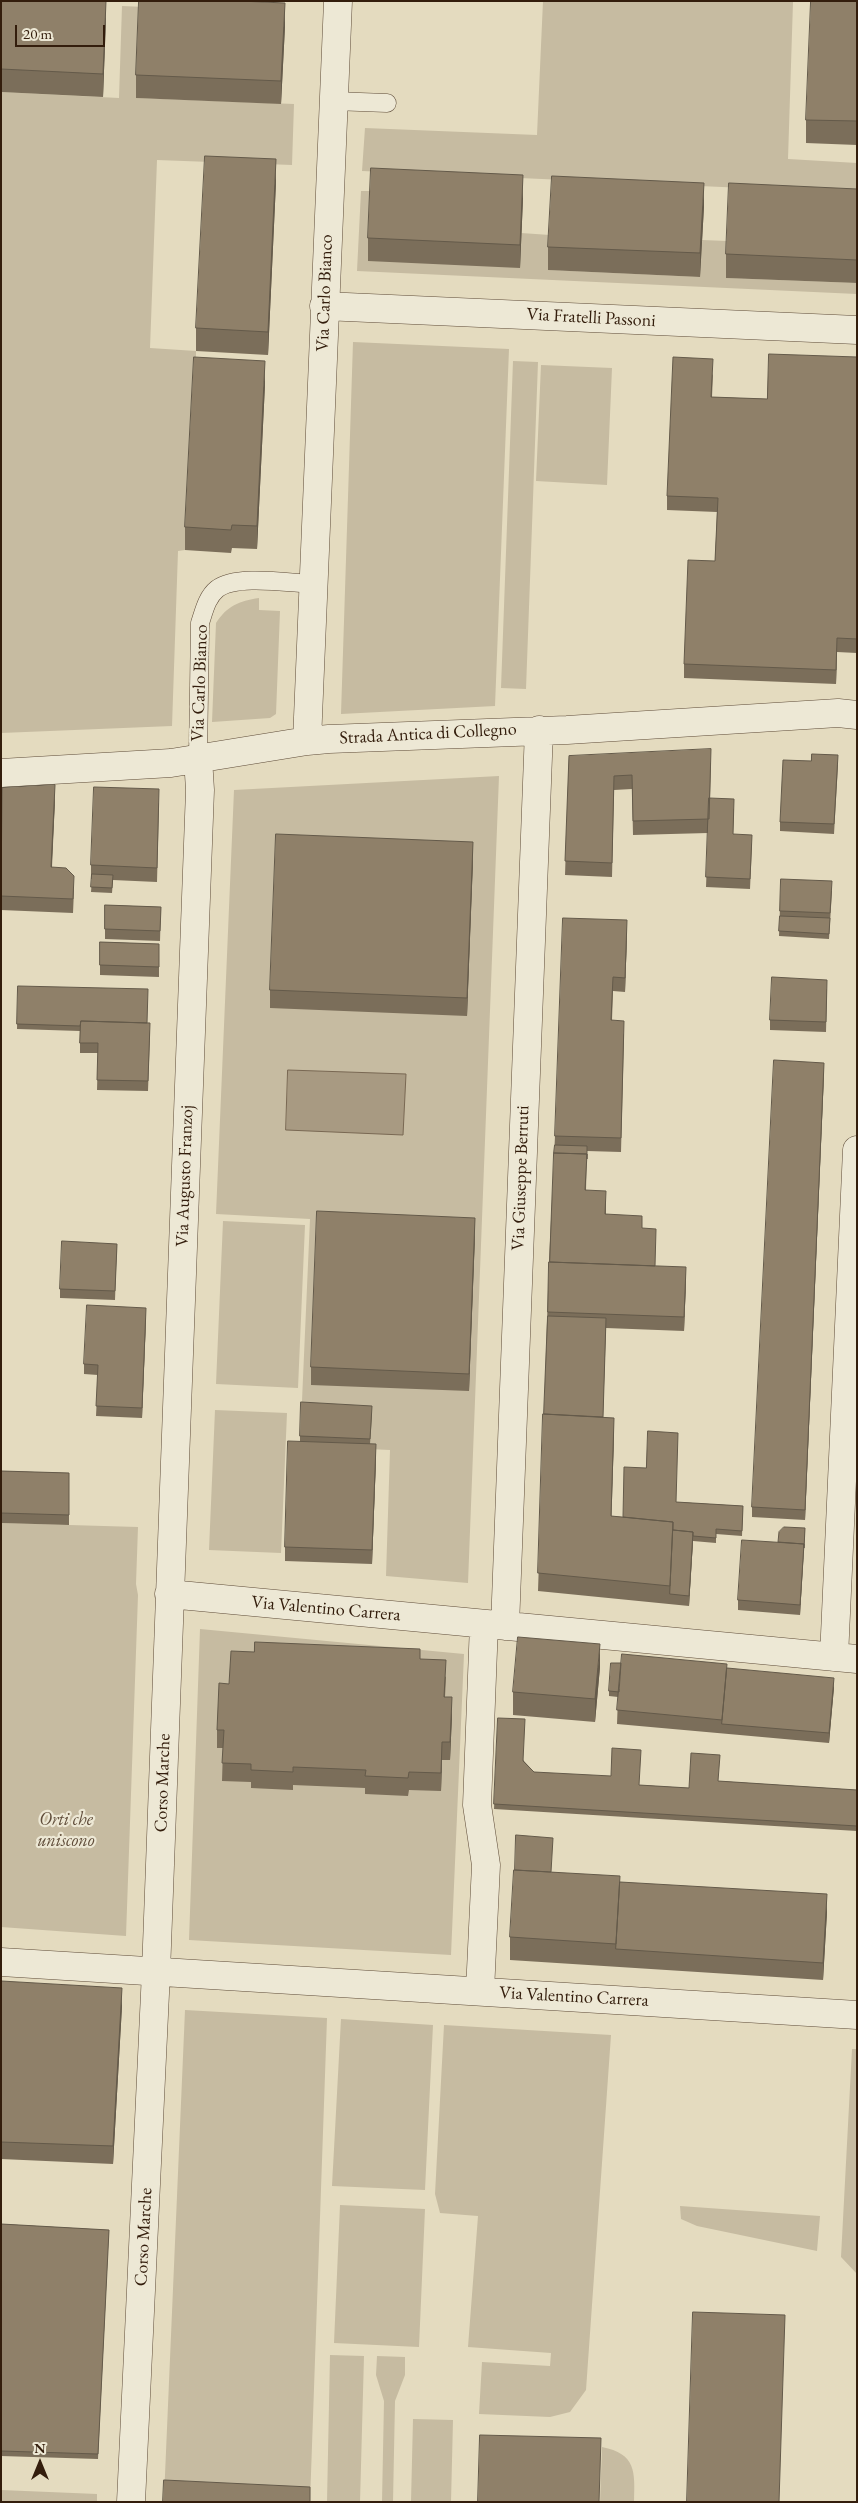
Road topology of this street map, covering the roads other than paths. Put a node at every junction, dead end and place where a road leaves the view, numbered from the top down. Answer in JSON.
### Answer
{"nodes":[{"id":1,"x":338,"y":1,"type":"edge"},
{"id":2,"x":333,"y":101,"type":"junction"},
{"id":3,"x":387,"y":103,"type":"dead end"},
{"id":4,"x":324,"y":306,"type":"junction"},
{"id":5,"x":857,"y":330,"type":"edge"},
{"id":6,"x":313,"y":584,"type":"junction"},
{"id":7,"x":857,"y":715,"type":"edge"},
{"id":8,"x":539,"y":730,"type":"junction"},
{"id":9,"x":307,"y":741,"type":"junction"},
{"id":10,"x":198,"y":758,"type":"junction"},
{"id":11,"x":1,"y":773,"type":"edge"},
{"id":12,"x":857,"y":1150,"type":"edge"},
{"id":13,"x":169,"y":1594,"type":"junction"},
{"id":14,"x":494,"y":1625,"type":"junction"},
{"id":15,"x":846,"y":1658,"type":"edge"},
{"id":16,"x":1,"y":1962,"type":"edge"},
{"id":17,"x":156,"y":1972,"type":"junction"},
{"id":18,"x":480,"y":1991,"type":"junction"},
{"id":19,"x":857,"y":2014,"type":"edge"},
{"id":20,"x":132,"y":2502,"type":"edge"}],
"edges":[{"from":1,"to":2,"type":"street","name":"Via Carlo Bianco"},
{"from":2,"to":3,"type":"lane"},
{"from":2,"to":4,"type":"street","name":"Via Carlo Bianco"},
{"from":4,"to":5,"type":"street","name":"Via Fratelli Passoni"},
{"from":4,"to":6,"type":"street","name":"Via Carlo Bianco"},
{"from":6,"to":9,"type":"street","name":"Via Carlo Bianco"},
{"from":6,"to":10,"type":"lane","name":"Via Carlo Bianco"},
{"from":7,"to":8,"type":"street","name":"Strada Antica di Collegno"},
{"from":8,"to":9,"type":"street","name":"Strada Antica di Collegno"},
{"from":8,"to":14,"type":"street","name":"Via Giuseppe Berruti"},
{"from":9,"to":10,"type":"street","name":"Strada Antica di Collegno"},
{"from":10,"to":11,"type":"street","name":"Strada Antica di Collegno"},
{"from":10,"to":13,"type":"street","name":"Via Augusto Franzoj"},
{"from":12,"to":15,"type":"street"},
{"from":13,"to":14,"type":"street","name":"Via Valentino Carrera"},
{"from":13,"to":17,"type":"street","name":"Corso Marche"},
{"from":14,"to":15,"type":"street","name":"Via Valentino Carrera"},
{"from":14,"to":18,"type":"street","name":"Via Valentino Carrera"},
{"from":16,"to":17,"type":"street"},
{"from":17,"to":18,"type":"street"},
{"from":17,"to":20,"type":"street","name":"Corso Marche"},
{"from":18,"to":19,"type":"street","name":"Via Valentino Carrera"}]}
